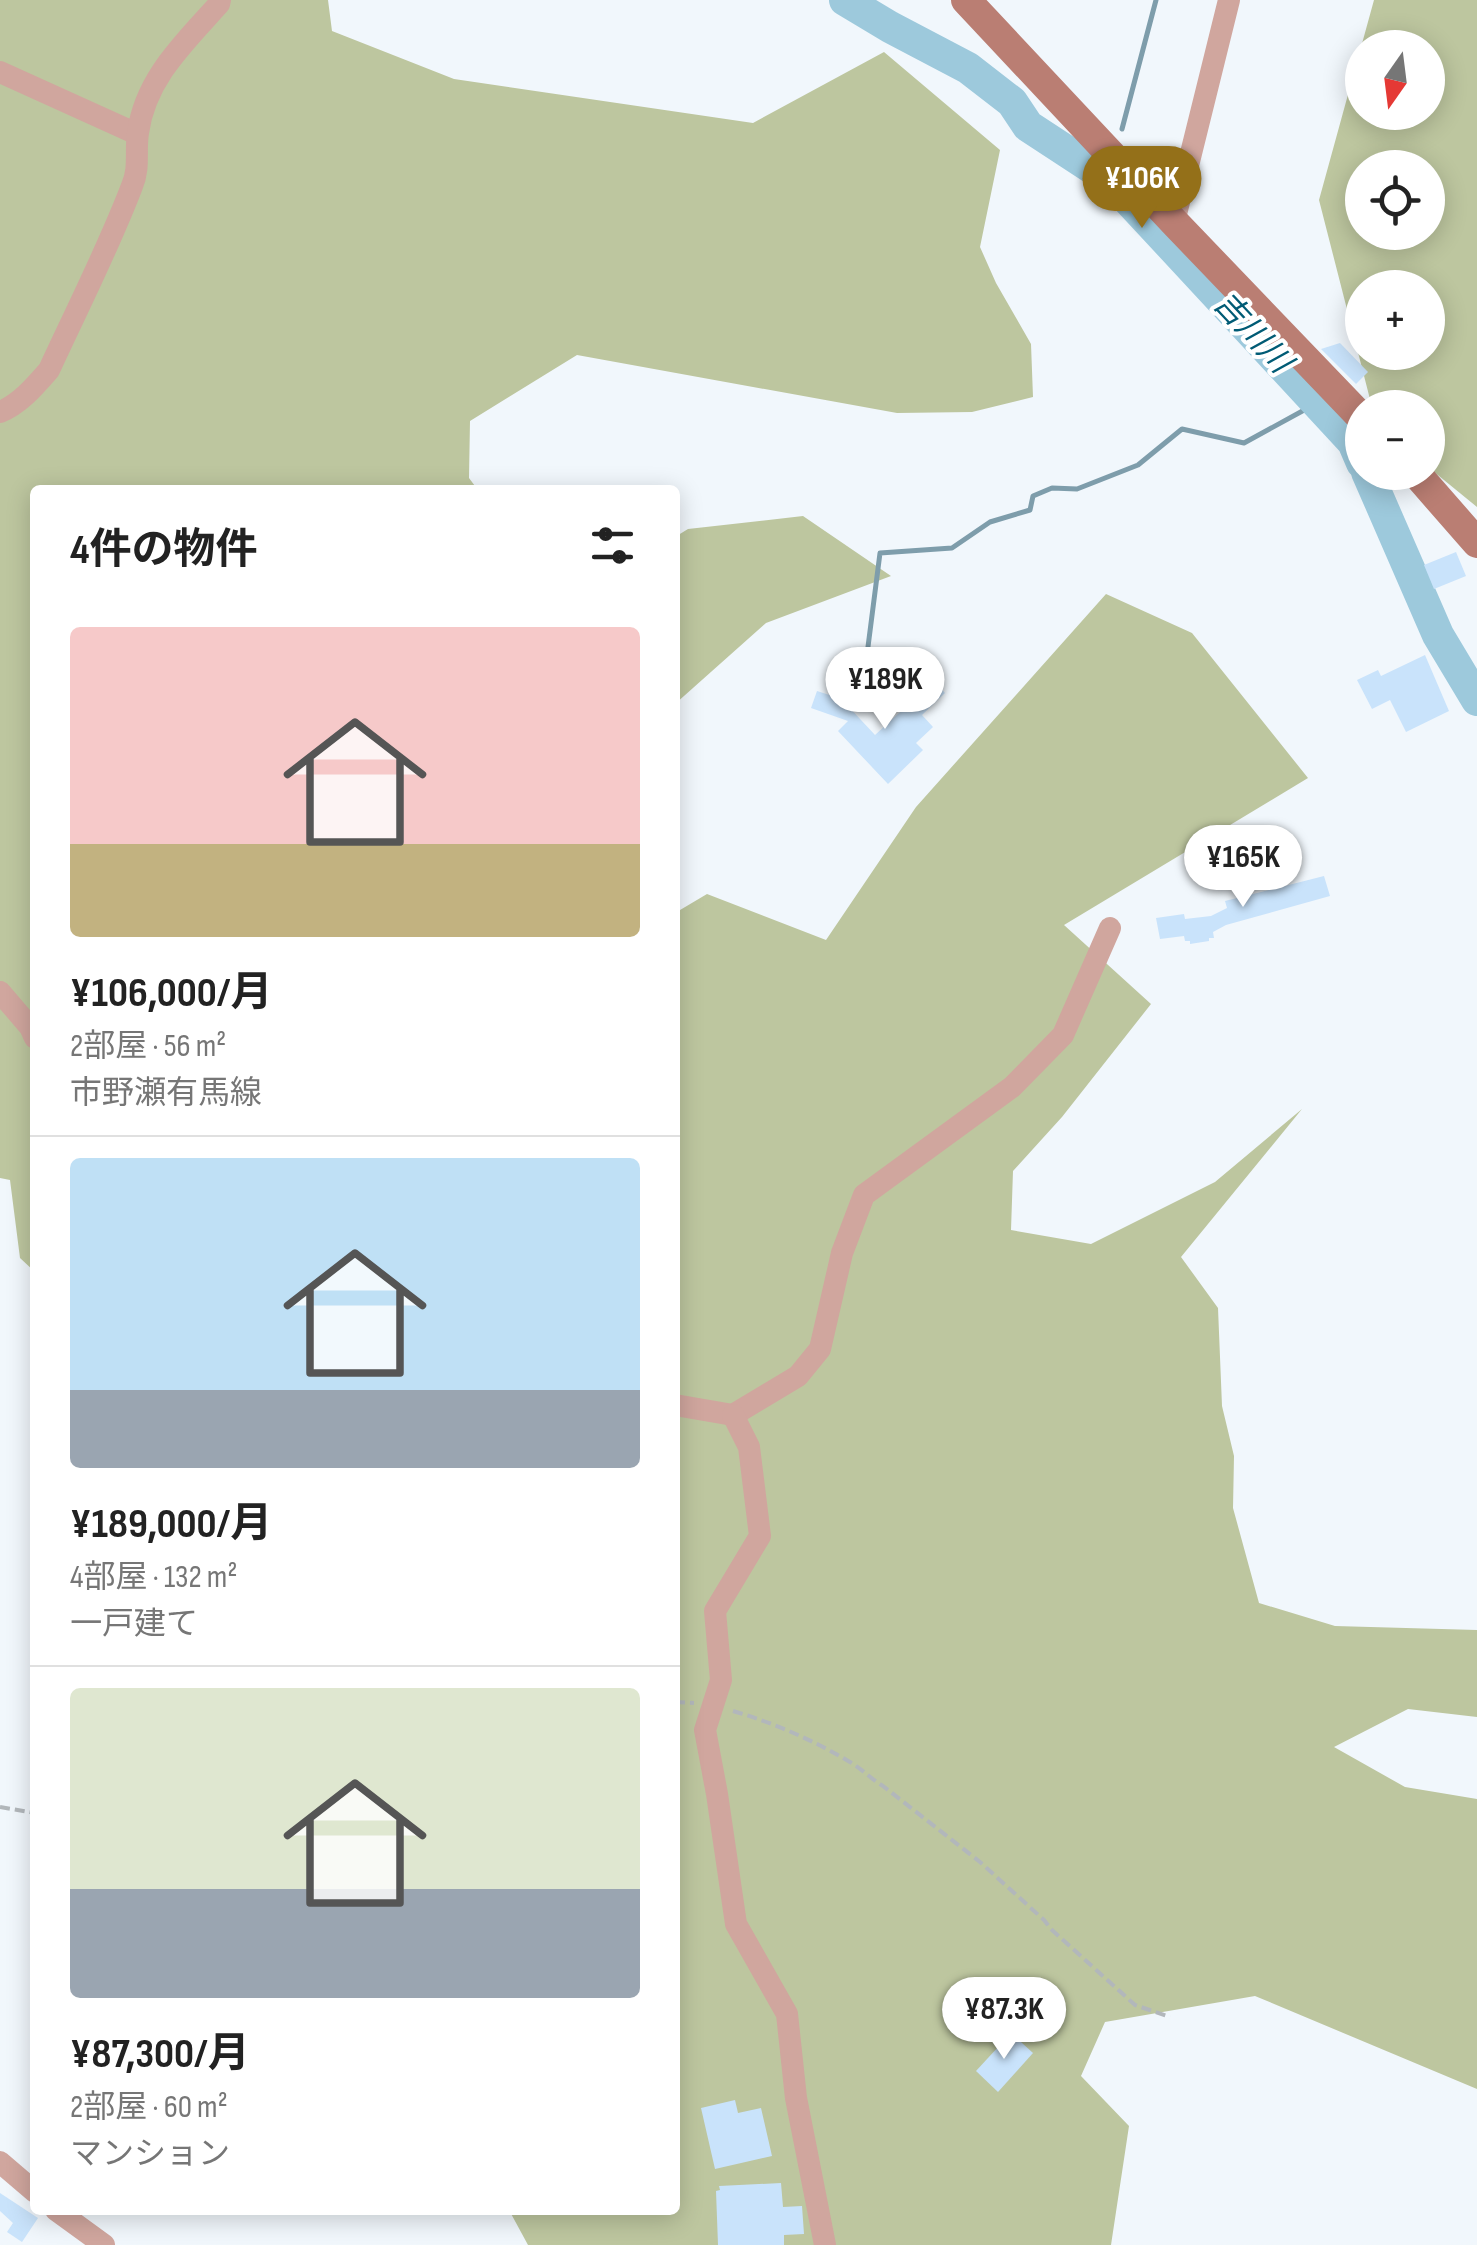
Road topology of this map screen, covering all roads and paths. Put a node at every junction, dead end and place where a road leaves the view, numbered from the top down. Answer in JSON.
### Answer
{"nodes":[{"id":1,"x":220,"y":0,"type":"edge"},
{"id":2,"x":966,"y":0,"type":"edge"},
{"id":3,"x":1229,"y":0,"type":"edge"},
{"id":4,"x":0,"y":72,"type":"edge"},
{"id":5,"x":138,"y":134,"type":"junction"},
{"id":6,"x":1174,"y":222,"type":"junction"},
{"id":7,"x":1345,"y":400,"type":"edge"},
{"id":8,"x":0,"y":412,"type":"edge"},
{"id":9,"x":1431,"y":490,"type":"edge"},
{"id":10,"x":1477,"y":543,"type":"edge"},
{"id":11,"x":1110,"y":928,"type":"dead end"},
{"id":12,"x":0,"y":992,"type":"edge"},
{"id":13,"x":30,"y":1027,"type":"edge"},
{"id":14,"x":680,"y":1406,"type":"edge"},
{"id":15,"x":733,"y":1415,"type":"junction"},
{"id":16,"x":714,"y":1705,"type":"junction"},
{"id":17,"x":0,"y":1807,"type":"edge"},
{"id":18,"x":30,"y":1811,"type":"edge"},
{"id":19,"x":1170,"y":2017,"type":"dead end"},
{"id":20,"x":0,"y":2162,"type":"edge"},
{"id":21,"x":30,"y":2188,"type":"edge"},
{"id":22,"x":63,"y":2215,"type":"edge"},
{"id":23,"x":104,"y":2245,"type":"edge"},
{"id":24,"x":825,"y":2245,"type":"edge"}],
"edges":[{"from":1,"to":5,"type":"street"},
{"from":2,"to":6,"type":"main road"},
{"from":3,"to":6,"type":"street"},
{"from":4,"to":5,"type":"street"},
{"from":5,"to":8,"type":"street"},
{"from":6,"to":7,"type":"main road"},
{"from":9,"to":10,"type":"main road"},
{"from":11,"to":15,"type":"street"},
{"from":12,"to":13,"type":"street"},
{"from":14,"to":15,"type":"street"},
{"from":15,"to":16,"type":"street"},
{"from":16,"to":19,"type":"path"},
{"from":16,"to":24,"type":"street"},
{"from":17,"to":18,"type":"path"},
{"from":20,"to":21,"type":"street"},
{"from":22,"to":23,"type":"street"}]}
